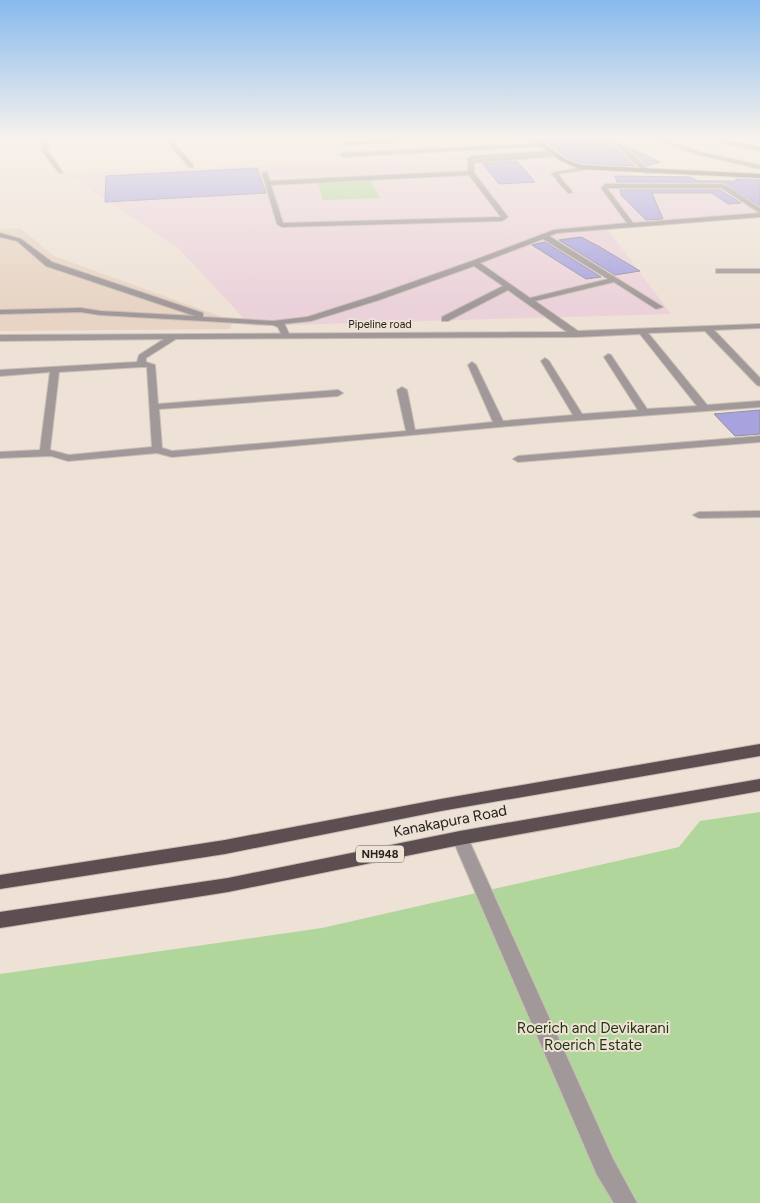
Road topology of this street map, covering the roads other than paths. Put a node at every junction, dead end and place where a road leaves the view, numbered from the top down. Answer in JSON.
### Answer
{"nodes":[{"id":1,"x":270,"y":193,"type":"edge"},
{"id":2,"x":486,"y":193,"type":"edge"},
{"id":3,"x":608,"y":193,"type":"edge"},
{"id":4,"x":733,"y":193,"type":"edge"},
{"id":5,"x":760,"y":213,"type":"edge"},
{"id":6,"x":631,"y":225,"type":"junction"},
{"id":7,"x":0,"y":234,"type":"edge"},
{"id":8,"x":542,"y":235,"type":"junction"},
{"id":9,"x":475,"y":263,"type":"junction"},
{"id":10,"x":719,"y":271,"type":"dead end"},
{"id":11,"x":760,"y":271,"type":"edge"},
{"id":12,"x":614,"y":280,"type":"junction"},
{"id":13,"x":509,"y":286,"type":"junction"},
{"id":14,"x":530,"y":300,"type":"junction"},
{"id":15,"x":659,"y":307,"type":"dead end"},
{"id":16,"x":0,"y":312,"type":"edge"},
{"id":17,"x":444,"y":319,"type":"dead end"},
{"id":18,"x":216,"y":320,"type":"junction"},
{"id":19,"x":273,"y":323,"type":"junction"},
{"id":20,"x":760,"y":326,"type":"edge"},
{"id":21,"x":707,"y":328,"type":"junction"},
{"id":22,"x":642,"y":331,"type":"junction"},
{"id":23,"x":576,"y":334,"type":"junction"},
{"id":24,"x":286,"y":336,"type":"junction"},
{"id":25,"x":174,"y":337,"type":"junction"},
{"id":26,"x":0,"y":338,"type":"edge"},
{"id":27,"x":608,"y":358,"type":"dead end"},
{"id":28,"x":545,"y":361,"type":"dead end"},
{"id":29,"x":141,"y":364,"type":"junction"},
{"id":30,"x":472,"y":365,"type":"dead end"},
{"id":31,"x":55,"y":369,"type":"junction"},
{"id":32,"x":0,"y":373,"type":"edge"},
{"id":33,"x":760,"y":384,"type":"edge"},
{"id":34,"x":402,"y":390,"type":"dead end"},
{"id":35,"x":338,"y":393,"type":"dead end"},
{"id":36,"x":760,"y":404,"type":"edge"},
{"id":37,"x":154,"y":407,"type":"junction"},
{"id":38,"x":704,"y":408,"type":"junction"},
{"id":39,"x":645,"y":413,"type":"junction"},
{"id":40,"x":579,"y":417,"type":"junction"},
{"id":41,"x":499,"y":424,"type":"junction"},
{"id":42,"x":411,"y":433,"type":"junction"},
{"id":43,"x":760,"y":439,"type":"edge"},
{"id":44,"x":157,"y":450,"type":"junction"},
{"id":45,"x":45,"y":454,"type":"junction"},
{"id":46,"x":0,"y":455,"type":"edge"},
{"id":47,"x":518,"y":459,"type":"dead end"},
{"id":48,"x":760,"y":514,"type":"edge"},
{"id":49,"x":699,"y":515,"type":"dead end"},
{"id":50,"x":760,"y":750,"type":"edge"},
{"id":51,"x":760,"y":786,"type":"edge"},
{"id":52,"x":460,"y":838,"type":"junction"},
{"id":53,"x":0,"y":882,"type":"edge"},
{"id":54,"x":0,"y":920,"type":"edge"},
{"id":55,"x":626,"y":1203,"type":"edge"}],
"edges":[{"from":1,"to":2,"type":"street"},
{"from":3,"to":6,"type":"street"},
{"from":4,"to":5,"type":"street"},
{"from":5,"to":6,"type":"street"},
{"from":6,"to":8,"type":"street"},
{"from":7,"to":18,"type":"street"},
{"from":8,"to":9,"type":"street"},
{"from":8,"to":12,"type":"street"},
{"from":9,"to":13,"type":"street"},
{"from":9,"to":19,"type":"street"},
{"from":10,"to":11,"type":"street"},
{"from":12,"to":14,"type":"street"},
{"from":12,"to":15,"type":"street"},
{"from":13,"to":14,"type":"street"},
{"from":13,"to":17,"type":"street"},
{"from":14,"to":23,"type":"street"},
{"from":16,"to":18,"type":"street"},
{"from":18,"to":19,"type":"street"},
{"from":19,"to":24,"type":"street"},
{"from":20,"to":21,"type":"street","name":"Pipeline road"},
{"from":21,"to":22,"type":"street","name":"Pipeline road"},
{"from":21,"to":33,"type":"street"},
{"from":22,"to":23,"type":"street","name":"Pipeline road"},
{"from":22,"to":38,"type":"street"},
{"from":23,"to":24,"type":"street","name":"Pipeline road"},
{"from":24,"to":25,"type":"street","name":"Pipeline road"},
{"from":25,"to":26,"type":"street","name":"Pipeline road"},
{"from":25,"to":29,"type":"street"},
{"from":27,"to":39,"type":"street"},
{"from":28,"to":40,"type":"street"},
{"from":29,"to":31,"type":"street"},
{"from":29,"to":37,"type":"street"},
{"from":30,"to":41,"type":"street"},
{"from":31,"to":32,"type":"street"},
{"from":31,"to":45,"type":"street"},
{"from":34,"to":42,"type":"street"},
{"from":35,"to":37,"type":"street"},
{"from":36,"to":38,"type":"street"},
{"from":37,"to":44,"type":"street"},
{"from":38,"to":39,"type":"street"},
{"from":39,"to":40,"type":"street"},
{"from":40,"to":41,"type":"street"},
{"from":41,"to":42,"type":"street"},
{"from":42,"to":44,"type":"street"},
{"from":43,"to":47,"type":"street"},
{"from":44,"to":45,"type":"street"},
{"from":45,"to":46,"type":"street"},
{"from":48,"to":49,"type":"street"},
{"from":50,"to":53,"type":"highway","name":"Kanakapura Road"},
{"from":51,"to":52,"type":"highway","name":"Kanakapura Road","number":"NH948"},
{"from":52,"to":54,"type":"highway","name":"Kanakapura Road","number":"NH948"},
{"from":52,"to":55,"type":"street"}]}
